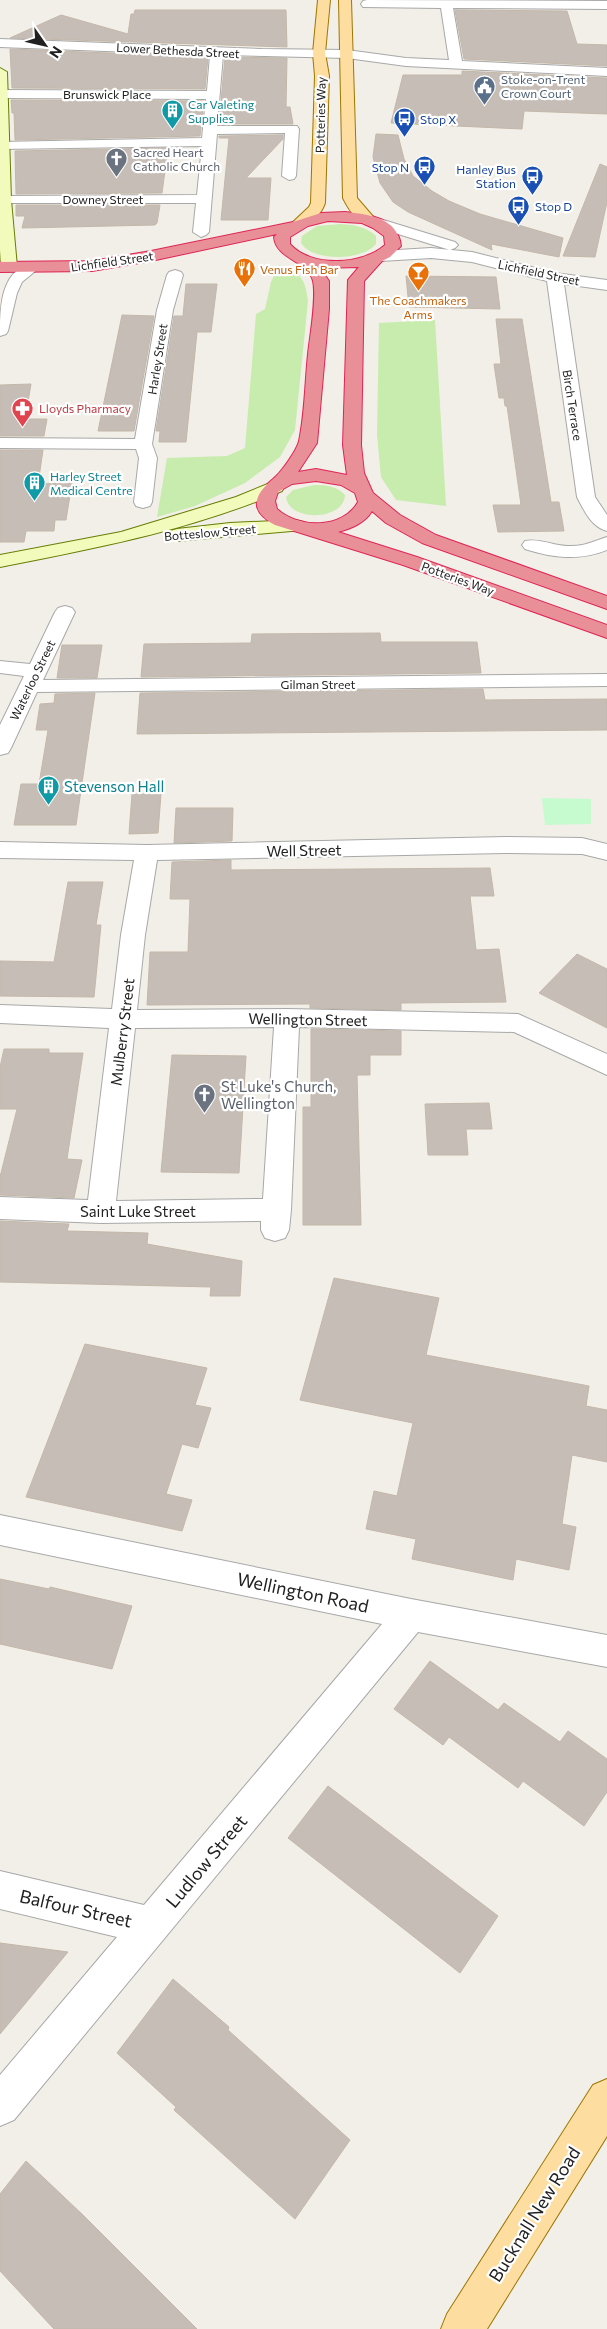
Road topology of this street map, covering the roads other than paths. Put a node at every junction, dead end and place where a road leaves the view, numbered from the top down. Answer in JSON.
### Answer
{"nodes":[{"id":1,"x":324,"y":0,"type":"edge"},
{"id":2,"x":345,"y":0,"type":"edge"},
{"id":3,"x":367,"y":4,"type":"dead end"},
{"id":4,"x":446,"y":4,"type":"junction"},
{"id":5,"x":607,"y":5,"type":"edge"},
{"id":6,"x":0,"y":29,"type":"edge"},
{"id":7,"x":0,"y":43,"type":"edge"},
{"id":8,"x":95,"y":46,"type":"junction"},
{"id":9,"x":217,"y":51,"type":"junction"},
{"id":10,"x":320,"y":56,"type":"junction"},
{"id":11,"x":347,"y":62,"type":"junction"},
{"id":12,"x":406,"y":62,"type":"junction"},
{"id":13,"x":456,"y":64,"type":"junction"},
{"id":14,"x":0,"y":72,"type":"edge"},
{"id":15,"x":607,"y":72,"type":"edge"},
{"id":16,"x":2,"y":94,"type":"junction"},
{"id":17,"x":212,"y":95,"type":"junction"},
{"id":18,"x":209,"y":136,"type":"junction"},
{"id":19,"x":3,"y":145,"type":"junction"},
{"id":20,"x":2,"y":174,"type":"edge"},
{"id":21,"x":289,"y":176,"type":"dead end"},
{"id":22,"x":203,"y":199,"type":"junction"},
{"id":23,"x":4,"y":200,"type":"junction"},
{"id":24,"x":372,"y":222,"type":"junction"},
{"id":25,"x":297,"y":225,"type":"junction"},
{"id":26,"x":201,"y":232,"type":"dead end"},
{"id":27,"x":194,"y":247,"type":"junction"},
{"id":28,"x":297,"y":256,"type":"junction"},
{"id":29,"x":472,"y":256,"type":"junction"},
{"id":30,"x":378,"y":257,"type":"junction"},
{"id":31,"x":5,"y":267,"type":"edge"},
{"id":32,"x":31,"y":268,"type":"junction"},
{"id":33,"x":175,"y":275,"type":"dead end"},
{"id":34,"x":555,"y":278,"type":"junction"},
{"id":35,"x":607,"y":285,"type":"edge"},
{"id":36,"x":2,"y":311,"type":"edge"},
{"id":37,"x":0,"y":330,"type":"edge"},
{"id":38,"x":0,"y":443,"type":"edge"},
{"id":39,"x":143,"y":444,"type":"junction"},
{"id":40,"x":277,"y":485,"type":"junction"},
{"id":41,"x":365,"y":493,"type":"junction"},
{"id":42,"x":143,"y":502,"type":"dead end"},
{"id":43,"x":607,"y":525,"type":"edge"},
{"id":44,"x":302,"y":527,"type":"junction"},
{"id":45,"x":124,"y":537,"type":"junction"},
{"id":46,"x":532,"y":544,"type":"dead end"},
{"id":47,"x":607,"y":544,"type":"edge"},
{"id":48,"x":0,"y":560,"type":"edge"},
{"id":49,"x":607,"y":603,"type":"edge"},
{"id":50,"x":65,"y":612,"type":"dead end"},
{"id":51,"x":607,"y":632,"type":"edge"},
{"id":52,"x":0,"y":667,"type":"edge"},
{"id":53,"x":33,"y":679,"type":"junction"},
{"id":54,"x":607,"y":680,"type":"edge"},
{"id":55,"x":0,"y":748,"type":"edge"},
{"id":56,"x":0,"y":850,"type":"edge"},
{"id":57,"x":607,"y":852,"type":"edge"},
{"id":58,"x":147,"y":853,"type":"junction"},
{"id":59,"x":0,"y":1014,"type":"edge"},
{"id":60,"x":287,"y":1018,"type":"junction"},
{"id":61,"x":123,"y":1019,"type":"junction"},
{"id":62,"x":607,"y":1065,"type":"edge"},
{"id":63,"x":0,"y":1208,"type":"edge"},
{"id":64,"x":101,"y":1212,"type":"junction"},
{"id":65,"x":0,"y":1530,"type":"edge"},
{"id":66,"x":411,"y":1615,"type":"junction"},
{"id":67,"x":607,"y":1651,"type":"edge"},
{"id":68,"x":0,"y":1890,"type":"edge"},
{"id":69,"x":151,"y":1926,"type":"junction"},
{"id":70,"x":607,"y":2099,"type":"edge"},
{"id":71,"x":0,"y":2106,"type":"edge"},
{"id":72,"x":462,"y":2329,"type":"edge"}],
"edges":[{"from":1,"to":10,"type":"main road","name":"Potteries Way"},
{"from":2,"to":11,"type":"main road","name":"Potteries Way"},
{"from":3,"to":4,"type":"street"},
{"from":4,"to":5,"type":"street"},
{"from":4,"to":13,"type":"street"},
{"from":6,"to":8,"type":"street","name":"Lower Bethesda Street"},
{"from":7,"to":8,"type":"street","name":"Lower Bethesda Street"},
{"from":8,"to":9,"type":"street","name":"Lower Bethesda Street"},
{"from":9,"to":10,"type":"street","name":"Lower Bethesda Street"},
{"from":9,"to":17,"type":"street"},
{"from":10,"to":11,"type":"street","name":"Lower Bethesda Street"},
{"from":10,"to":25,"type":"main road","name":"Potteries Way"},
{"from":11,"to":12,"type":"street"},
{"from":11,"to":12,"type":"street"},
{"from":11,"to":24,"type":"main road","name":"Potteries Way"},
{"from":12,"to":13,"type":"street"},
{"from":13,"to":15,"type":"street"},
{"from":14,"to":16,"type":"street"},
{"from":16,"to":17,"type":"street","name":"Brunswick Place"},
{"from":16,"to":19,"type":"street"},
{"from":17,"to":18,"type":"street"},
{"from":18,"to":19,"type":"street"},
{"from":18,"to":21,"type":"street"},
{"from":18,"to":22,"type":"street"},
{"from":19,"to":20,"type":"street"},
{"from":20,"to":23,"type":"street"},
{"from":22,"to":23,"type":"street","name":"Downey Street"},
{"from":22,"to":26,"type":"street"},
{"from":23,"to":31,"type":"street"},
{"from":24,"to":25,"type":"highway","name":"Lichfield Street"},
{"from":24,"to":29,"type":"street","name":"Lichfield Street"},
{"from":24,"to":30,"type":"highway"},
{"from":25,"to":27,"type":"highway","name":"Lichfield Street"},
{"from":25,"to":28,"type":"highway"},
{"from":27,"to":28,"type":"highway","name":"Lichfield Street"},
{"from":27,"to":32,"type":"highway","name":"Lichfield Street"},
{"from":28,"to":30,"type":"highway","name":"Lichfield Street"},
{"from":28,"to":40,"type":"highway"},
{"from":29,"to":30,"type":"street","name":"Lichfield Street"},
{"from":29,"to":34,"type":"street","name":"Lichfield Street"},
{"from":30,"to":41,"type":"highway"},
{"from":31,"to":32,"type":"highway","name":"Lichfield Street"},
{"from":32,"to":36,"type":"street"},
{"from":33,"to":39,"type":"street","name":"Harley Street"},
{"from":34,"to":35,"type":"street","name":"Lichfield Street"},
{"from":34,"to":43,"type":"street","name":"Birch Terrace"},
{"from":36,"to":37,"type":"street"},
{"from":38,"to":39,"type":"street"},
{"from":39,"to":42,"type":"street","name":"Harley Street"},
{"from":40,"to":41,"type":"highway"},
{"from":40,"to":44,"type":"highway","name":"Potteries Way"},
{"from":40,"to":45,"type":"street","name":"Botteslow Street"},
{"from":41,"to":44,"type":"highway"},
{"from":41,"to":49,"type":"highway","name":"Potteries Way"},
{"from":44,"to":45,"type":"street","name":"Botteslow Street"},
{"from":44,"to":51,"type":"highway","name":"Potteries Way"},
{"from":45,"to":48,"type":"street","name":"Botteslow Street"},
{"from":46,"to":47,"type":"street"},
{"from":50,"to":53,"type":"street","name":"Waterloo Street"},
{"from":52,"to":53,"type":"street","name":"Gilman Street"},
{"from":53,"to":54,"type":"street","name":"Gilman Street"},
{"from":53,"to":55,"type":"street","name":"Waterloo Street"},
{"from":56,"to":58,"type":"street","name":"Well Street"},
{"from":57,"to":58,"type":"street","name":"Well Street"},
{"from":58,"to":61,"type":"street","name":"Mulberry Street"},
{"from":59,"to":61,"type":"street","name":"Wellington Street"},
{"from":60,"to":61,"type":"street","name":"Wellington Street"},
{"from":60,"to":62,"type":"street","name":"Wellington Street"},
{"from":60,"to":64,"type":"street","name":"Saint Luke Street"},
{"from":61,"to":64,"type":"street","name":"Mulberry Street"},
{"from":63,"to":64,"type":"street","name":"Saint Luke Street"},
{"from":65,"to":66,"type":"street","name":"Wellington Road"},
{"from":66,"to":67,"type":"street","name":"Wellington Road"},
{"from":66,"to":69,"type":"street","name":"Ludlow Street"},
{"from":68,"to":69,"type":"street","name":"Balfour Street"},
{"from":69,"to":71,"type":"street","name":"Ludlow Street"},
{"from":70,"to":72,"type":"main road","name":"Bucknall New Road"}]}
